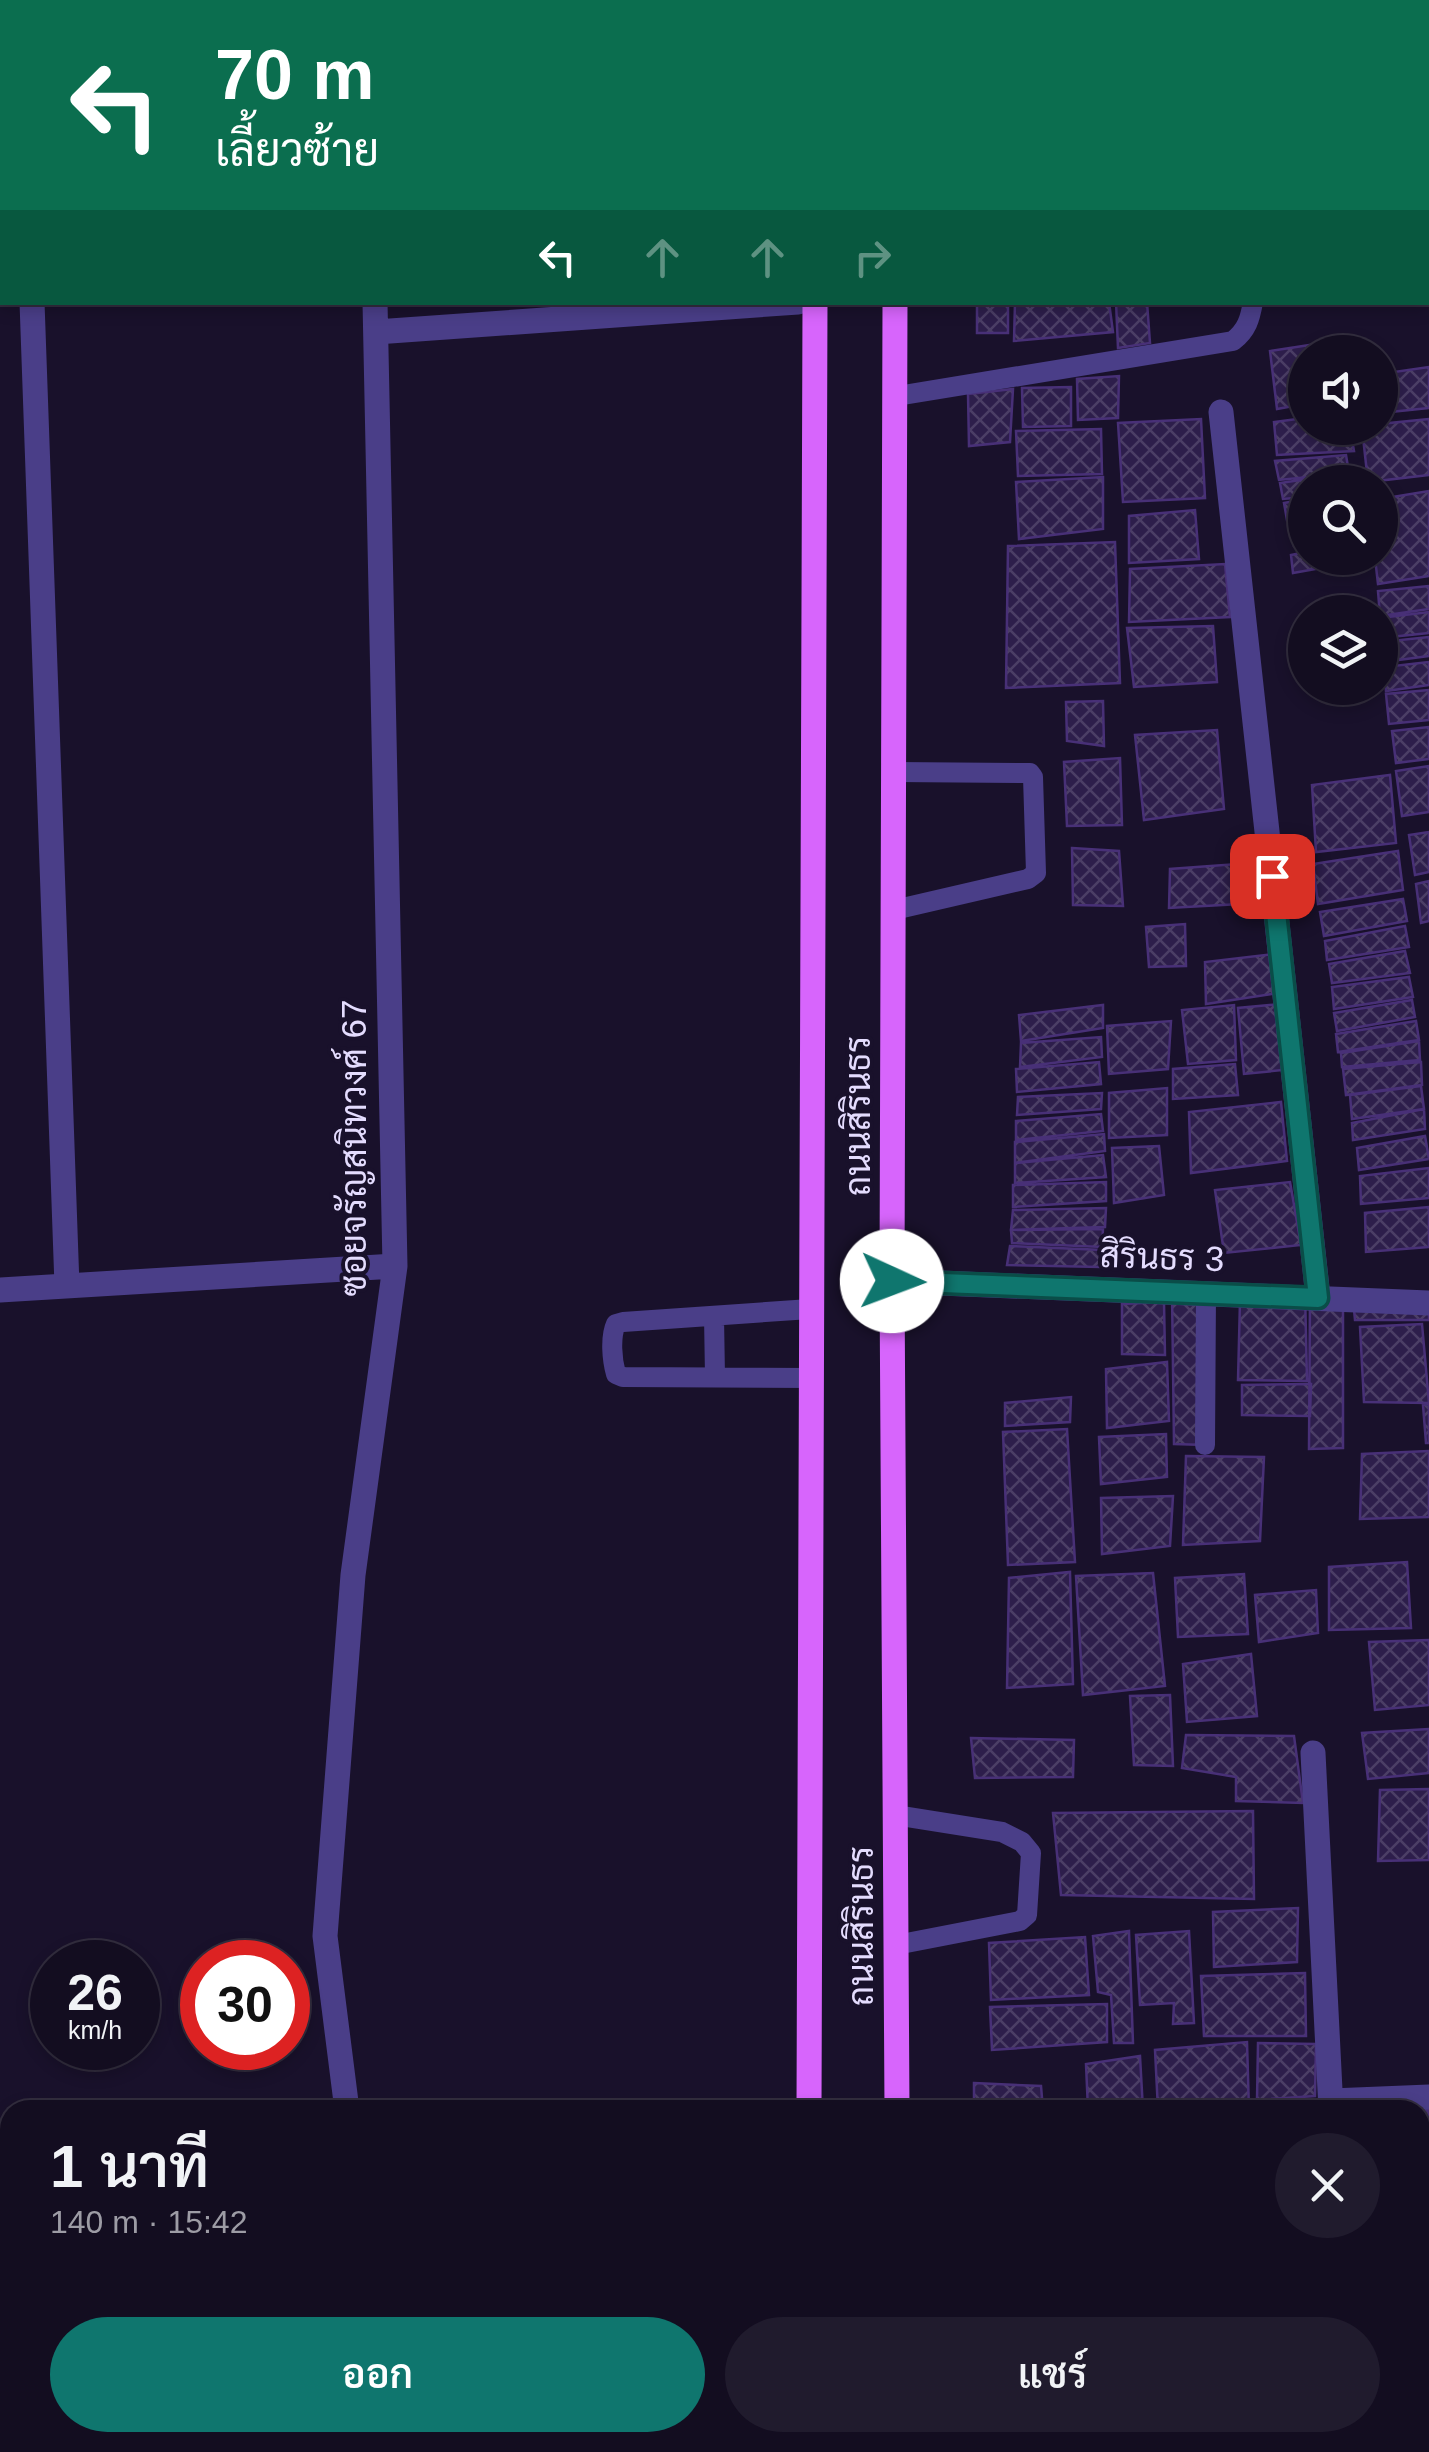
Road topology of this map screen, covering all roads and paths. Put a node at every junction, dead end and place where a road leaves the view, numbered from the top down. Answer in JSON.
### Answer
{"nodes":[{"id":1,"x":32,"y":305,"type":"edge"},
{"id":2,"x":375,"y":305,"type":"edge"},
{"id":3,"x":756,"y":305,"type":"edge"},
{"id":4,"x":815,"y":305,"type":"edge"},
{"id":5,"x":896,"y":305,"type":"edge"},
{"id":6,"x":1253,"y":305,"type":"edge"},
{"id":7,"x":376,"y":332,"type":"junction"},
{"id":8,"x":897,"y":396,"type":"junction"},
{"id":9,"x":1221,"y":412,"type":"dead end"},
{"id":10,"x":895,"y":772,"type":"junction"},
{"id":11,"x":894,"y":910,"type":"junction"},
{"id":12,"x":395,"y":1266,"type":"junction"},
{"id":13,"x":892,"y":1281,"type":"junction"},
{"id":14,"x":66,"y":1286,"type":"junction"},
{"id":15,"x":0,"y":1290,"type":"edge"},
{"id":16,"x":1206,"y":1294,"type":"junction"},
{"id":17,"x":1318,"y":1298,"type":"junction"},
{"id":18,"x":1429,"y":1303,"type":"edge"},
{"id":19,"x":810,"y":1309,"type":"junction"},
{"id":20,"x":714,"y":1316,"type":"junction"},
{"id":21,"x":715,"y":1378,"type":"junction"},
{"id":22,"x":810,"y":1378,"type":"junction"},
{"id":23,"x":1205,"y":1445,"type":"dead end"},
{"id":24,"x":1313,"y":1752,"type":"dead end"},
{"id":25,"x":895,"y":1814,"type":"junction"},
{"id":26,"x":896,"y":1945,"type":"junction"},
{"id":27,"x":1429,"y":2098,"type":"edge"},
{"id":28,"x":346,"y":2100,"type":"edge"},
{"id":29,"x":808,"y":2100,"type":"edge"},
{"id":30,"x":898,"y":2100,"type":"edge"},
{"id":31,"x":1331,"y":2100,"type":"edge"},
{"id":32,"x":1401,"y":2100,"type":"edge"}],
"edges":[{"from":1,"to":14,"type":"street"},
{"from":2,"to":7,"type":"street","name":"ซอยจรัญสนิทวงศ์ 67"},
{"from":3,"to":7,"type":"street"},
{"from":4,"to":19,"type":"main road","name":"ถนนสิรินธร"},
{"from":5,"to":8,"type":"main road","name":"ถนนสิรินธร"},
{"from":6,"to":8,"type":"lane"},
{"from":7,"to":12,"type":"street","name":"ซอยจรัญสนิทวงศ์ 67"},
{"from":8,"to":10,"type":"main road","name":"ถนนสิรินธร"},
{"from":9,"to":17,"type":"street"},
{"from":10,"to":11,"type":"main road","name":"ถนนสิรินธร"},
{"from":10,"to":11,"type":"lane"},
{"from":11,"to":13,"type":"main road","name":"ถนนสิรินธร"},
{"from":12,"to":14,"type":"street"},
{"from":12,"to":28,"type":"street","name":"ซอยจรัญสนิทวงศ์ 67"},
{"from":13,"to":16,"type":"street","name":"สิรินธร 3"},
{"from":13,"to":25,"type":"main road","name":"ถนนสิรินธร"},
{"from":14,"to":15,"type":"street"},
{"from":16,"to":17,"type":"street","name":"สิรินธร 3"},
{"from":16,"to":23,"type":"lane"},
{"from":17,"to":18,"type":"street","name":"สิรินธร 3"},
{"from":19,"to":20,"type":"lane"},
{"from":19,"to":22,"type":"main road","name":"ถนนสิรินธร"},
{"from":20,"to":21,"type":"lane"},
{"from":20,"to":21,"type":"lane"},
{"from":21,"to":22,"type":"lane"},
{"from":22,"to":29,"type":"main road","name":"ถนนสิรินธร"},
{"from":24,"to":31,"type":"street"},
{"from":25,"to":26,"type":"main road","name":"ถนนสิรินธร"},
{"from":25,"to":26,"type":"lane"},
{"from":26,"to":30,"type":"main road","name":"ถนนสิรินธร"},
{"from":27,"to":32,"type":"street"}]}
